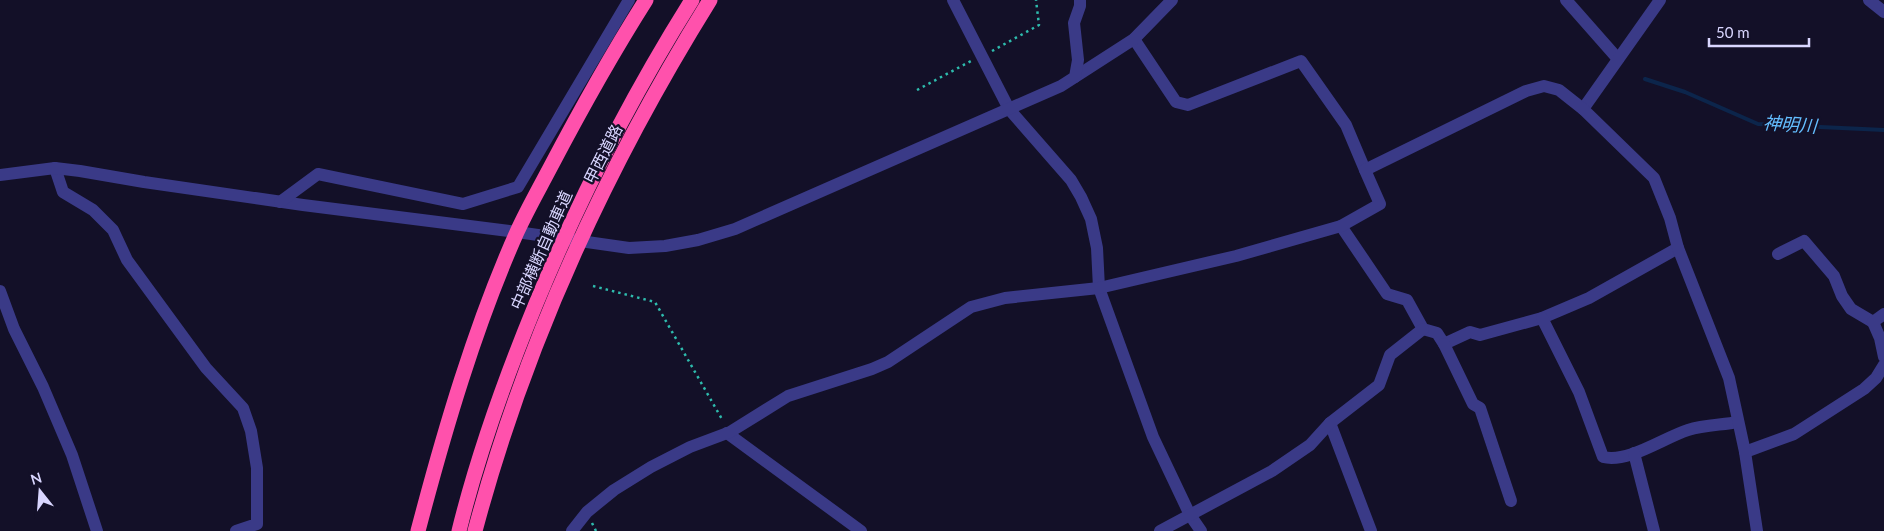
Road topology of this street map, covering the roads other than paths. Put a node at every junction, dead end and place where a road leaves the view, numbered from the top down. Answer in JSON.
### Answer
{"nodes":[{"id":1,"x":629,"y":0,"type":"edge"},
{"id":2,"x":646,"y":0,"type":"edge"},
{"id":3,"x":692,"y":0,"type":"edge"},
{"id":4,"x":710,"y":0,"type":"edge"},
{"id":5,"x":953,"y":0,"type":"edge"},
{"id":6,"x":1172,"y":0,"type":"edge"},
{"id":7,"x":1566,"y":0,"type":"edge"},
{"id":8,"x":1660,"y":0,"type":"edge"},
{"id":9,"x":1869,"y":0,"type":"edge"},
{"id":10,"x":1082,"y":2,"type":"edge"},
{"id":11,"x":1884,"y":12,"type":"edge"},
{"id":12,"x":1134,"y":39,"type":"junction"},
{"id":13,"x":1618,"y":59,"type":"junction"},
{"id":14,"x":1075,"y":77,"type":"junction"},
{"id":15,"x":1009,"y":109,"type":"junction"},
{"id":16,"x":1583,"y":109,"type":"junction"},
{"id":17,"x":55,"y":168,"type":"junction"},
{"id":18,"x":1365,"y":170,"type":"junction"},
{"id":19,"x":0,"y":175,"type":"edge"},
{"id":20,"x":280,"y":202,"type":"junction"},
{"id":21,"x":1340,"y":226,"type":"junction"},
{"id":22,"x":517,"y":232,"type":"junction"},
{"id":23,"x":580,"y":241,"type":"junction"},
{"id":24,"x":1678,"y":248,"type":"junction"},
{"id":25,"x":1778,"y":254,"type":"dead end"},
{"id":26,"x":1100,"y":288,"type":"junction"},
{"id":27,"x":0,"y":291,"type":"edge"},
{"id":28,"x":1884,"y":314,"type":"edge"},
{"id":29,"x":1542,"y":318,"type":"junction"},
{"id":30,"x":1873,"y":322,"type":"junction"},
{"id":31,"x":1423,"y":329,"type":"junction"},
{"id":32,"x":1444,"y":344,"type":"junction"},
{"id":33,"x":1884,"y":357,"type":"edge"},
{"id":34,"x":1884,"y":365,"type":"edge"},
{"id":35,"x":1738,"y":422,"type":"junction"},
{"id":36,"x":1330,"y":423,"type":"junction"},
{"id":37,"x":728,"y":432,"type":"junction"},
{"id":38,"x":1744,"y":452,"type":"junction"},
{"id":39,"x":1634,"y":453,"type":"junction"},
{"id":40,"x":1511,"y":501,"type":"dead end"},
{"id":41,"x":1190,"y":515,"type":"junction"},
{"id":42,"x":97,"y":531,"type":"edge"},
{"id":43,"x":236,"y":531,"type":"edge"},
{"id":44,"x":418,"y":531,"type":"edge"},
{"id":45,"x":459,"y":531,"type":"edge"},
{"id":46,"x":476,"y":531,"type":"edge"},
{"id":47,"x":572,"y":531,"type":"edge"},
{"id":48,"x":861,"y":531,"type":"edge"},
{"id":49,"x":1160,"y":531,"type":"edge"},
{"id":50,"x":1201,"y":531,"type":"edge"},
{"id":51,"x":1371,"y":531,"type":"edge"},
{"id":52,"x":1654,"y":531,"type":"edge"},
{"id":53,"x":1757,"y":531,"type":"edge"}],
"edges":[{"from":1,"to":20,"type":"street"},
{"from":2,"to":22,"type":"highway"},
{"from":3,"to":45,"type":"highway","name":"中部横断自動車道","bridge":true},
{"from":4,"to":23,"type":"highway","name":"甲西道路"},
{"from":5,"to":15,"type":"street"},
{"from":6,"to":12,"type":"street"},
{"from":7,"to":13,"type":"street"},
{"from":8,"to":13,"type":"street"},
{"from":9,"to":11,"type":"street"},
{"from":10,"to":14,"type":"street"},
{"from":12,"to":14,"type":"street"},
{"from":12,"to":18,"type":"street"},
{"from":13,"to":16,"type":"street"},
{"from":14,"to":15,"type":"street"},
{"from":15,"to":23,"type":"street"},
{"from":15,"to":26,"type":"street"},
{"from":16,"to":18,"type":"street"},
{"from":16,"to":24,"type":"street"},
{"from":17,"to":19,"type":"street"},
{"from":17,"to":20,"type":"street"},
{"from":17,"to":43,"type":"street"},
{"from":18,"to":21,"type":"street"},
{"from":20,"to":22,"type":"street"},
{"from":21,"to":26,"type":"street"},
{"from":21,"to":31,"type":"street"},
{"from":22,"to":23,"type":"street"},
{"from":22,"to":44,"type":"highway"},
{"from":23,"to":46,"type":"highway","name":"甲西道路"},
{"from":24,"to":29,"type":"street"},
{"from":24,"to":35,"type":"street"},
{"from":25,"to":30,"type":"street"},
{"from":26,"to":37,"type":"street"},
{"from":26,"to":41,"type":"street"},
{"from":27,"to":42,"type":"street"},
{"from":28,"to":30,"type":"street"},
{"from":29,"to":32,"type":"street"},
{"from":29,"to":39,"type":"street"},
{"from":30,"to":33,"type":"street"},
{"from":31,"to":32,"type":"street"},
{"from":31,"to":36,"type":"street"},
{"from":32,"to":40,"type":"street"},
{"from":34,"to":38,"type":"street"},
{"from":35,"to":38,"type":"street"},
{"from":35,"to":39,"type":"street"},
{"from":36,"to":41,"type":"street"},
{"from":36,"to":51,"type":"street"},
{"from":37,"to":47,"type":"street"},
{"from":37,"to":48,"type":"street"},
{"from":38,"to":53,"type":"street"},
{"from":39,"to":52,"type":"street"},
{"from":41,"to":49,"type":"street"},
{"from":41,"to":50,"type":"street"}]}
